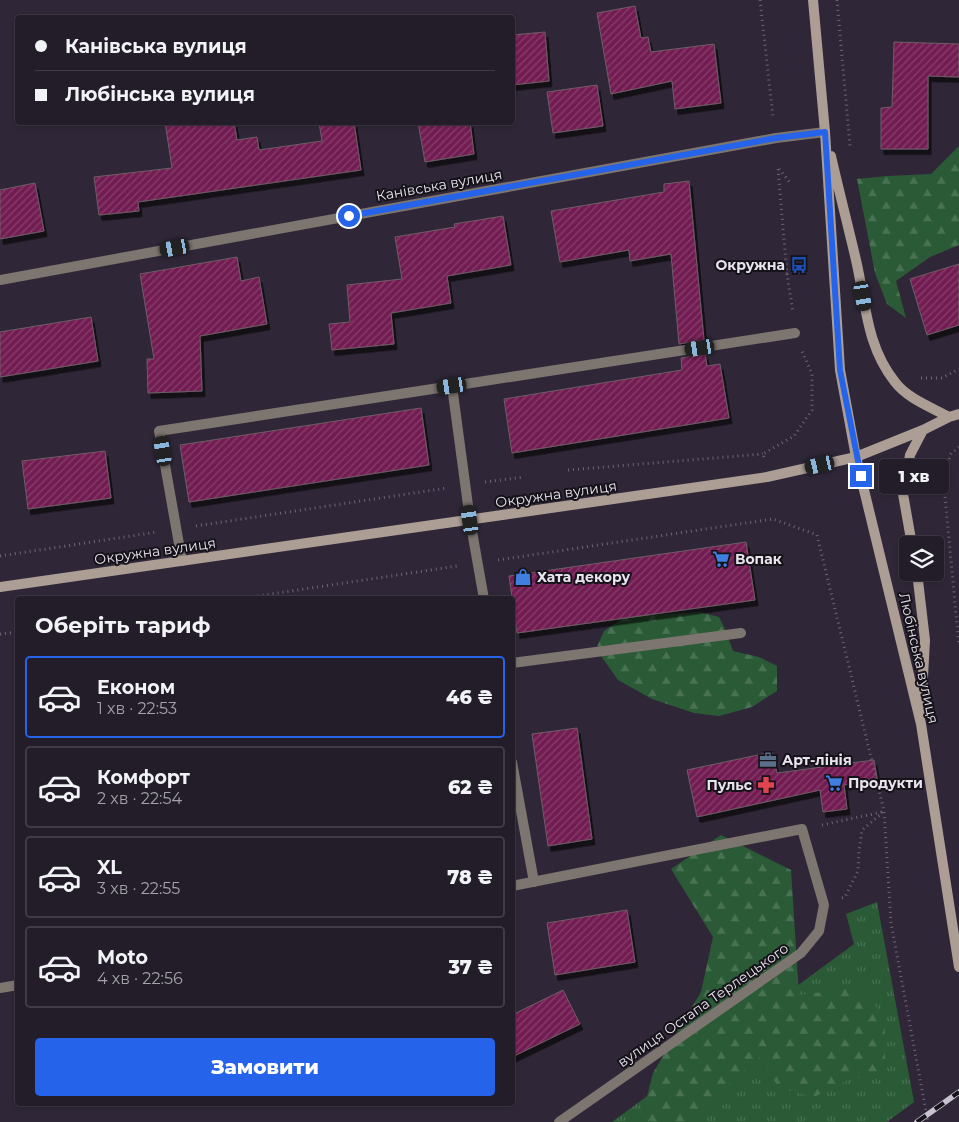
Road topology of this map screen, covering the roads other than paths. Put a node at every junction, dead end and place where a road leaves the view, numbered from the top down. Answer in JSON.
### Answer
{"nodes":[{"id":1,"x":813,"y":0,"type":"edge"},
{"id":2,"x":825,"y":132,"type":"junction"},
{"id":3,"x":0,"y":280,"type":"edge"},
{"id":4,"x":795,"y":333,"type":"road end"},
{"id":5,"x":452,"y":386,"type":"junction"},
{"id":6,"x":954,"y":415,"type":"edge"},
{"id":7,"x":923,"y":430,"type":"junction"},
{"id":8,"x":856,"y":457,"type":"junction"},
{"id":9,"x":470,"y":520,"type":"junction"},
{"id":10,"x":911,"y":536,"type":"edge"},
{"id":11,"x":182,"y":561,"type":"junction"},
{"id":12,"x":918,"y":581,"type":"edge"},
{"id":13,"x":0,"y":587,"type":"edge"},
{"id":14,"x":484,"y":596,"type":"edge"},
{"id":15,"x":740,"y":634,"type":"dead end"},
{"id":16,"x":515,"y":663,"type":"edge"},
{"id":17,"x":921,"y":724,"type":"junction"},
{"id":18,"x":515,"y":778,"type":"edge"},
{"id":19,"x":534,"y":882,"type":"junction"},
{"id":20,"x":515,"y":885,"type":"edge"},
{"id":21,"x":959,"y":966,"type":"edge"},
{"id":22,"x":15,"y":986,"type":"edge"},
{"id":23,"x":0,"y":988,"type":"edge"},
{"id":24,"x":559,"y":1122,"type":"edge"}],
"edges":[{"from":1,"to":2,"type":"main road","name":"Любінська вулиця"},
{"from":2,"to":3,"type":"street","name":"Канівська вулиця"},
{"from":2,"to":6,"type":"main road"},
{"from":2,"to":8,"type":"main road","name":"Любінська вулиця"},
{"from":4,"to":5,"type":"street"},
{"from":5,"to":9,"type":"street"},
{"from":5,"to":11,"type":"street"},
{"from":6,"to":7,"type":"main road","name":"Окружна вулиця"},
{"from":7,"to":8,"type":"main road","name":"Окружна вулиця"},
{"from":7,"to":10,"type":"main road"},
{"from":8,"to":9,"type":"main road","name":"Окружна вулиця"},
{"from":8,"to":17,"type":"main road","name":"Любінська вулиця"},
{"from":9,"to":11,"type":"main road","name":"Окружна вулиця"},
{"from":9,"to":14,"type":"street"},
{"from":11,"to":13,"type":"main road","name":"Окружна вулиця"},
{"from":12,"to":17,"type":"main road"},
{"from":15,"to":16,"type":"street"},
{"from":17,"to":21,"type":"main road","name":"Любінська вулиця"},
{"from":18,"to":19,"type":"street"},
{"from":19,"to":20,"type":"street"},
{"from":19,"to":24,"type":"street","name":"вулиця Остапа Терлецького"},
{"from":22,"to":23,"type":"street"}]}
